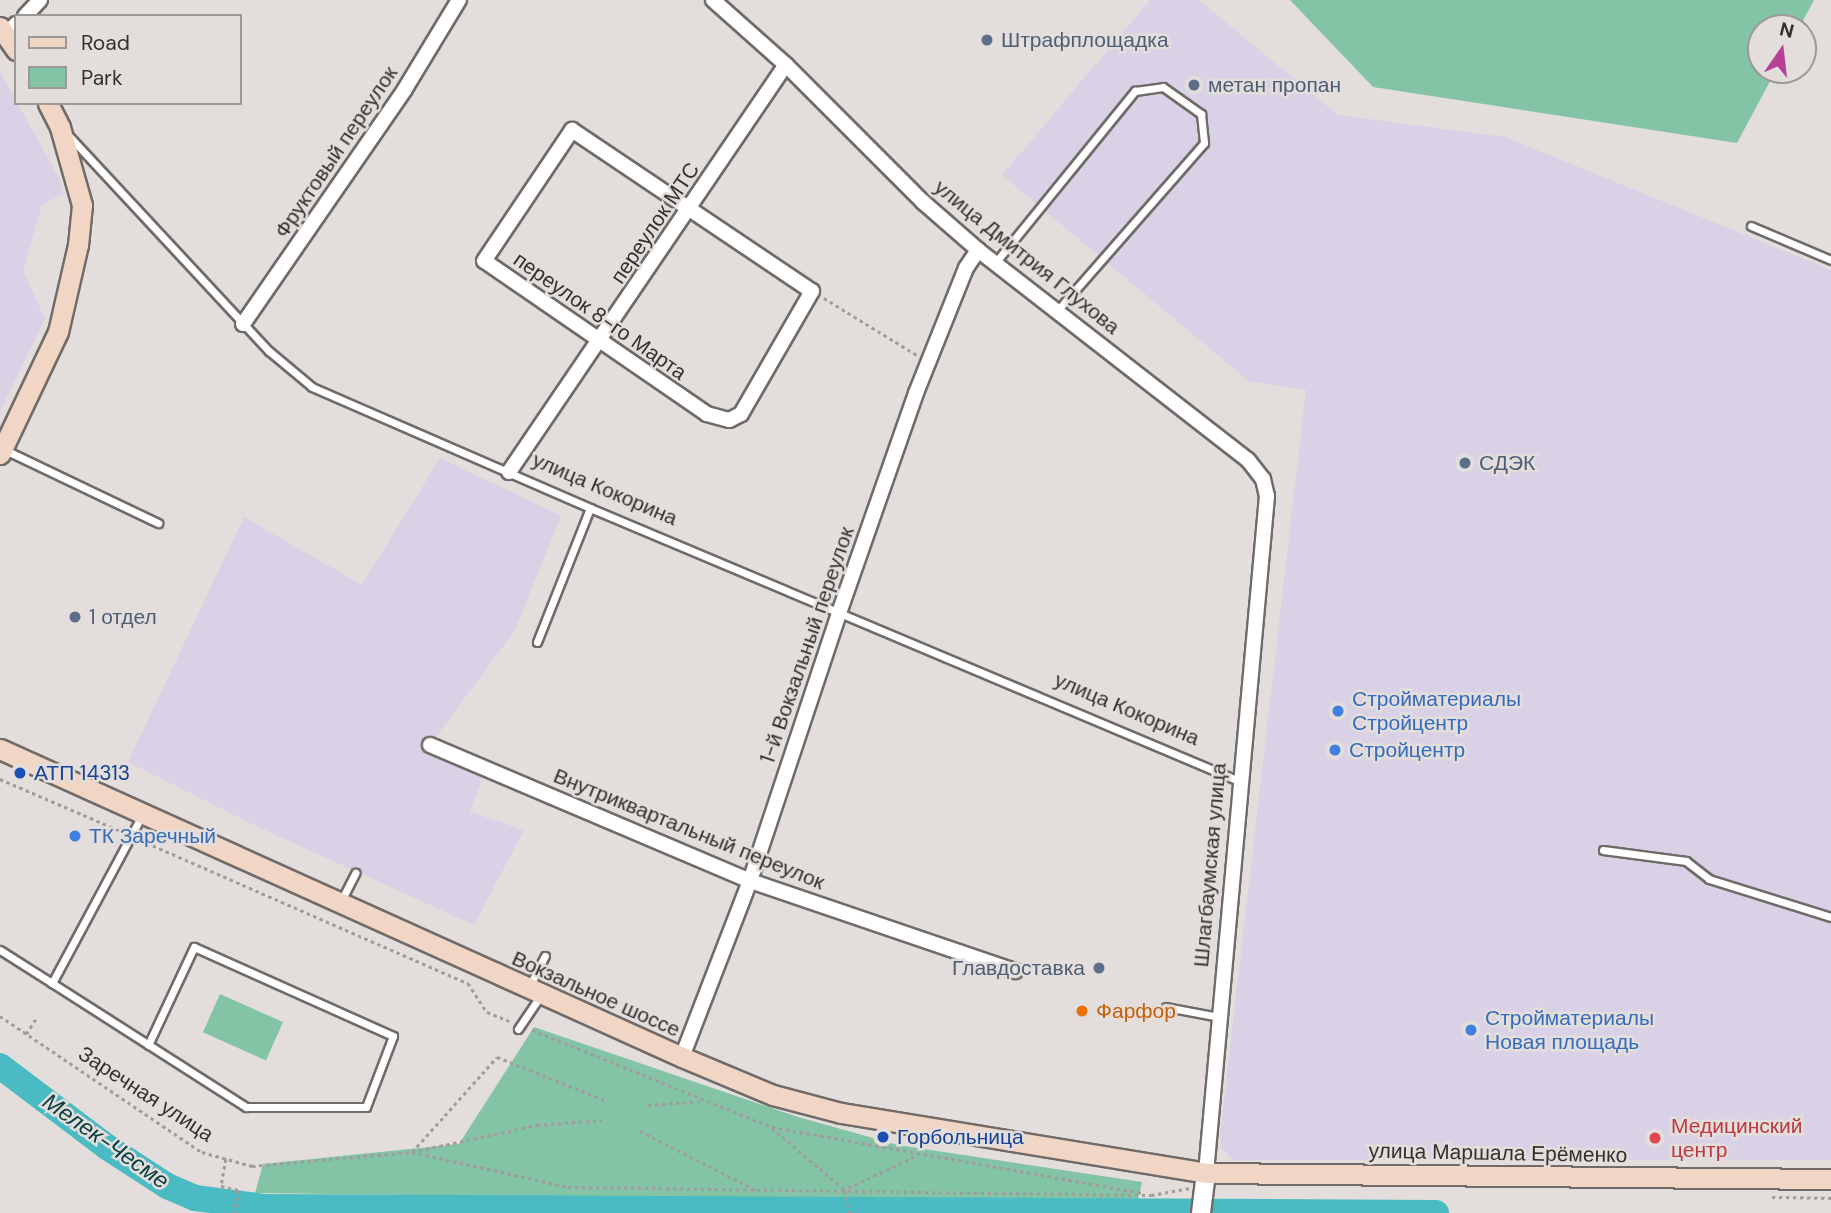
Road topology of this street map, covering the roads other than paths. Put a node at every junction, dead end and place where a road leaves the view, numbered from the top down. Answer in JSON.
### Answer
{"nodes":[{"id":1,"x":40,"y":0,"type":"edge"},
{"id":2,"x":459,"y":0,"type":"edge"},
{"id":3,"x":713,"y":0,"type":"edge"},
{"id":4,"x":26,"y":14,"type":"edge"},
{"id":5,"x":786,"y":65,"type":"junction"},
{"id":6,"x":49,"y":105,"type":"edge"},
{"id":7,"x":60,"y":127,"type":"junction"},
{"id":8,"x":689,"y":211,"type":"junction"},
{"id":9,"x":1751,"y":226,"type":"dead end"},
{"id":10,"x":978,"y":250,"type":"junction"},
{"id":11,"x":1831,"y":260,"type":"edge"},
{"id":12,"x":995,"y":263,"type":"junction"},
{"id":13,"x":1058,"y":310,"type":"junction"},
{"id":14,"x":243,"y":324,"type":"junction"},
{"id":15,"x":600,"y":343,"type":"junction"},
{"id":16,"x":1,"y":452,"type":"edge"},
{"id":17,"x":509,"y":472,"type":"junction"},
{"id":18,"x":1263,"y":479,"type":"joint"},
{"id":19,"x":590,"y":508,"type":"junction"},
{"id":20,"x":158,"y":523,"type":"dead end"},
{"id":21,"x":839,"y":613,"type":"junction"},
{"id":22,"x":537,"y":642,"type":"dead end"},
{"id":23,"x":430,"y":745,"type":"dead end"},
{"id":24,"x":0,"y":749,"type":"edge"},
{"id":25,"x":1240,"y":781,"type":"junction"},
{"id":26,"x":142,"y":814,"type":"junction"},
{"id":27,"x":1603,"y":849,"type":"dead end"},
{"id":28,"x":355,"y":873,"type":"dead end"},
{"id":29,"x":750,"y":881,"type":"junction"},
{"id":30,"x":340,"y":903,"type":"junction"},
{"id":31,"x":1831,"y":916,"type":"edge"},
{"id":32,"x":0,"y":950,"type":"edge"},
{"id":33,"x":545,"y":956,"type":"dead end"},
{"id":34,"x":1015,"y":971,"type":"dead end"},
{"id":35,"x":52,"y":983,"type":"junction"},
{"id":36,"x":535,"y":991,"type":"junction"},
{"id":37,"x":1166,"y":1007,"type":"dead end"},
{"id":38,"x":1220,"y":1017,"type":"junction"},
{"id":39,"x":518,"y":1029,"type":"dead end"},
{"id":40,"x":148,"y":1045,"type":"junction"},
{"id":41,"x":682,"y":1057,"type":"junction"},
{"id":42,"x":1831,"y":1179,"type":"edge"},
{"id":43,"x":1205,"y":1181,"type":"junction"},
{"id":44,"x":1201,"y":1213,"type":"edge"}],
"edges":[{"from":1,"to":4,"type":"street"},
{"from":2,"to":14,"type":"street","name":"Фруктовый переулок"},
{"from":3,"to":5,"type":"street","name":"улица Дмитрия Глухова"},
{"from":5,"to":8,"type":"street","name":"переулок МТС"},
{"from":5,"to":10,"type":"street","name":"улица Дмитрия Глухова"},
{"from":6,"to":7,"type":"main road","name":"улица Кокорина"},
{"from":7,"to":14,"type":"lane","name":"улица Кокорина"},
{"from":7,"to":16,"type":"main road"},
{"from":8,"to":15,"type":"street","name":"переулок МТС"},
{"from":8,"to":15,"type":"street","name":"переулок 8-го Марта"},
{"from":8,"to":15,"type":"street","name":"переулок 8-го Марта"},
{"from":9,"to":11,"type":"lane"},
{"from":10,"to":12,"type":"street","name":"улица Дмитрия Глухова"},
{"from":10,"to":21,"type":"street","name":"1-й Вокзальный переулок"},
{"from":12,"to":13,"type":"street","name":"улица Дмитрия Глухова"},
{"from":12,"to":13,"type":"lane"},
{"from":13,"to":18,"type":"street","name":"улица Дмитрия Глухова"},
{"from":14,"to":17,"type":"lane","name":"улица Кокорина"},
{"from":15,"to":17,"type":"street","name":"переулок МТС"},
{"from":16,"to":20,"type":"lane"},
{"from":17,"to":19,"type":"lane","name":"улица Кокорина"},
{"from":18,"to":25,"type":"street","name":"Шлагбаумская улица"},
{"from":19,"to":21,"type":"lane","name":"улица Кокорина"},
{"from":19,"to":22,"type":"lane"},
{"from":21,"to":25,"type":"lane","name":"улица Кокорина"},
{"from":21,"to":29,"type":"street","name":"1-й Вокзальный переулок"},
{"from":23,"to":29,"type":"street","name":"Внутриквартальный переулок"},
{"from":24,"to":26,"type":"main road","name":"Вокзальное шоссе"},
{"from":25,"to":38,"type":"street","name":"Шлагбаумская улица"},
{"from":26,"to":30,"type":"main road","name":"Вокзальное шоссе"},
{"from":26,"to":35,"type":"lane"},
{"from":27,"to":31,"type":"lane"},
{"from":28,"to":30,"type":"lane"},
{"from":29,"to":34,"type":"street","name":"Внутриквартальный переулок"},
{"from":29,"to":41,"type":"street","name":"1-й Вокзальный переулок"},
{"from":30,"to":36,"type":"main road","name":"Вокзальное шоссе"},
{"from":32,"to":35,"type":"lane"},
{"from":33,"to":36,"type":"lane"},
{"from":35,"to":40,"type":"lane"},
{"from":36,"to":39,"type":"lane"},
{"from":36,"to":41,"type":"main road","name":"Вокзальное шоссе"},
{"from":37,"to":38,"type":"lane"},
{"from":38,"to":43,"type":"street","name":"Шлагбаумская улица"},
{"from":40,"to":40,"type":"lane"},
{"from":41,"to":43,"type":"main road","name":"Вокзальное шоссе"},
{"from":42,"to":43,"type":"main road","name":"улица Маршала Ерёменко"},
{"from":43,"to":44,"type":"street","name":"Шлагбаумская улица"}]}
